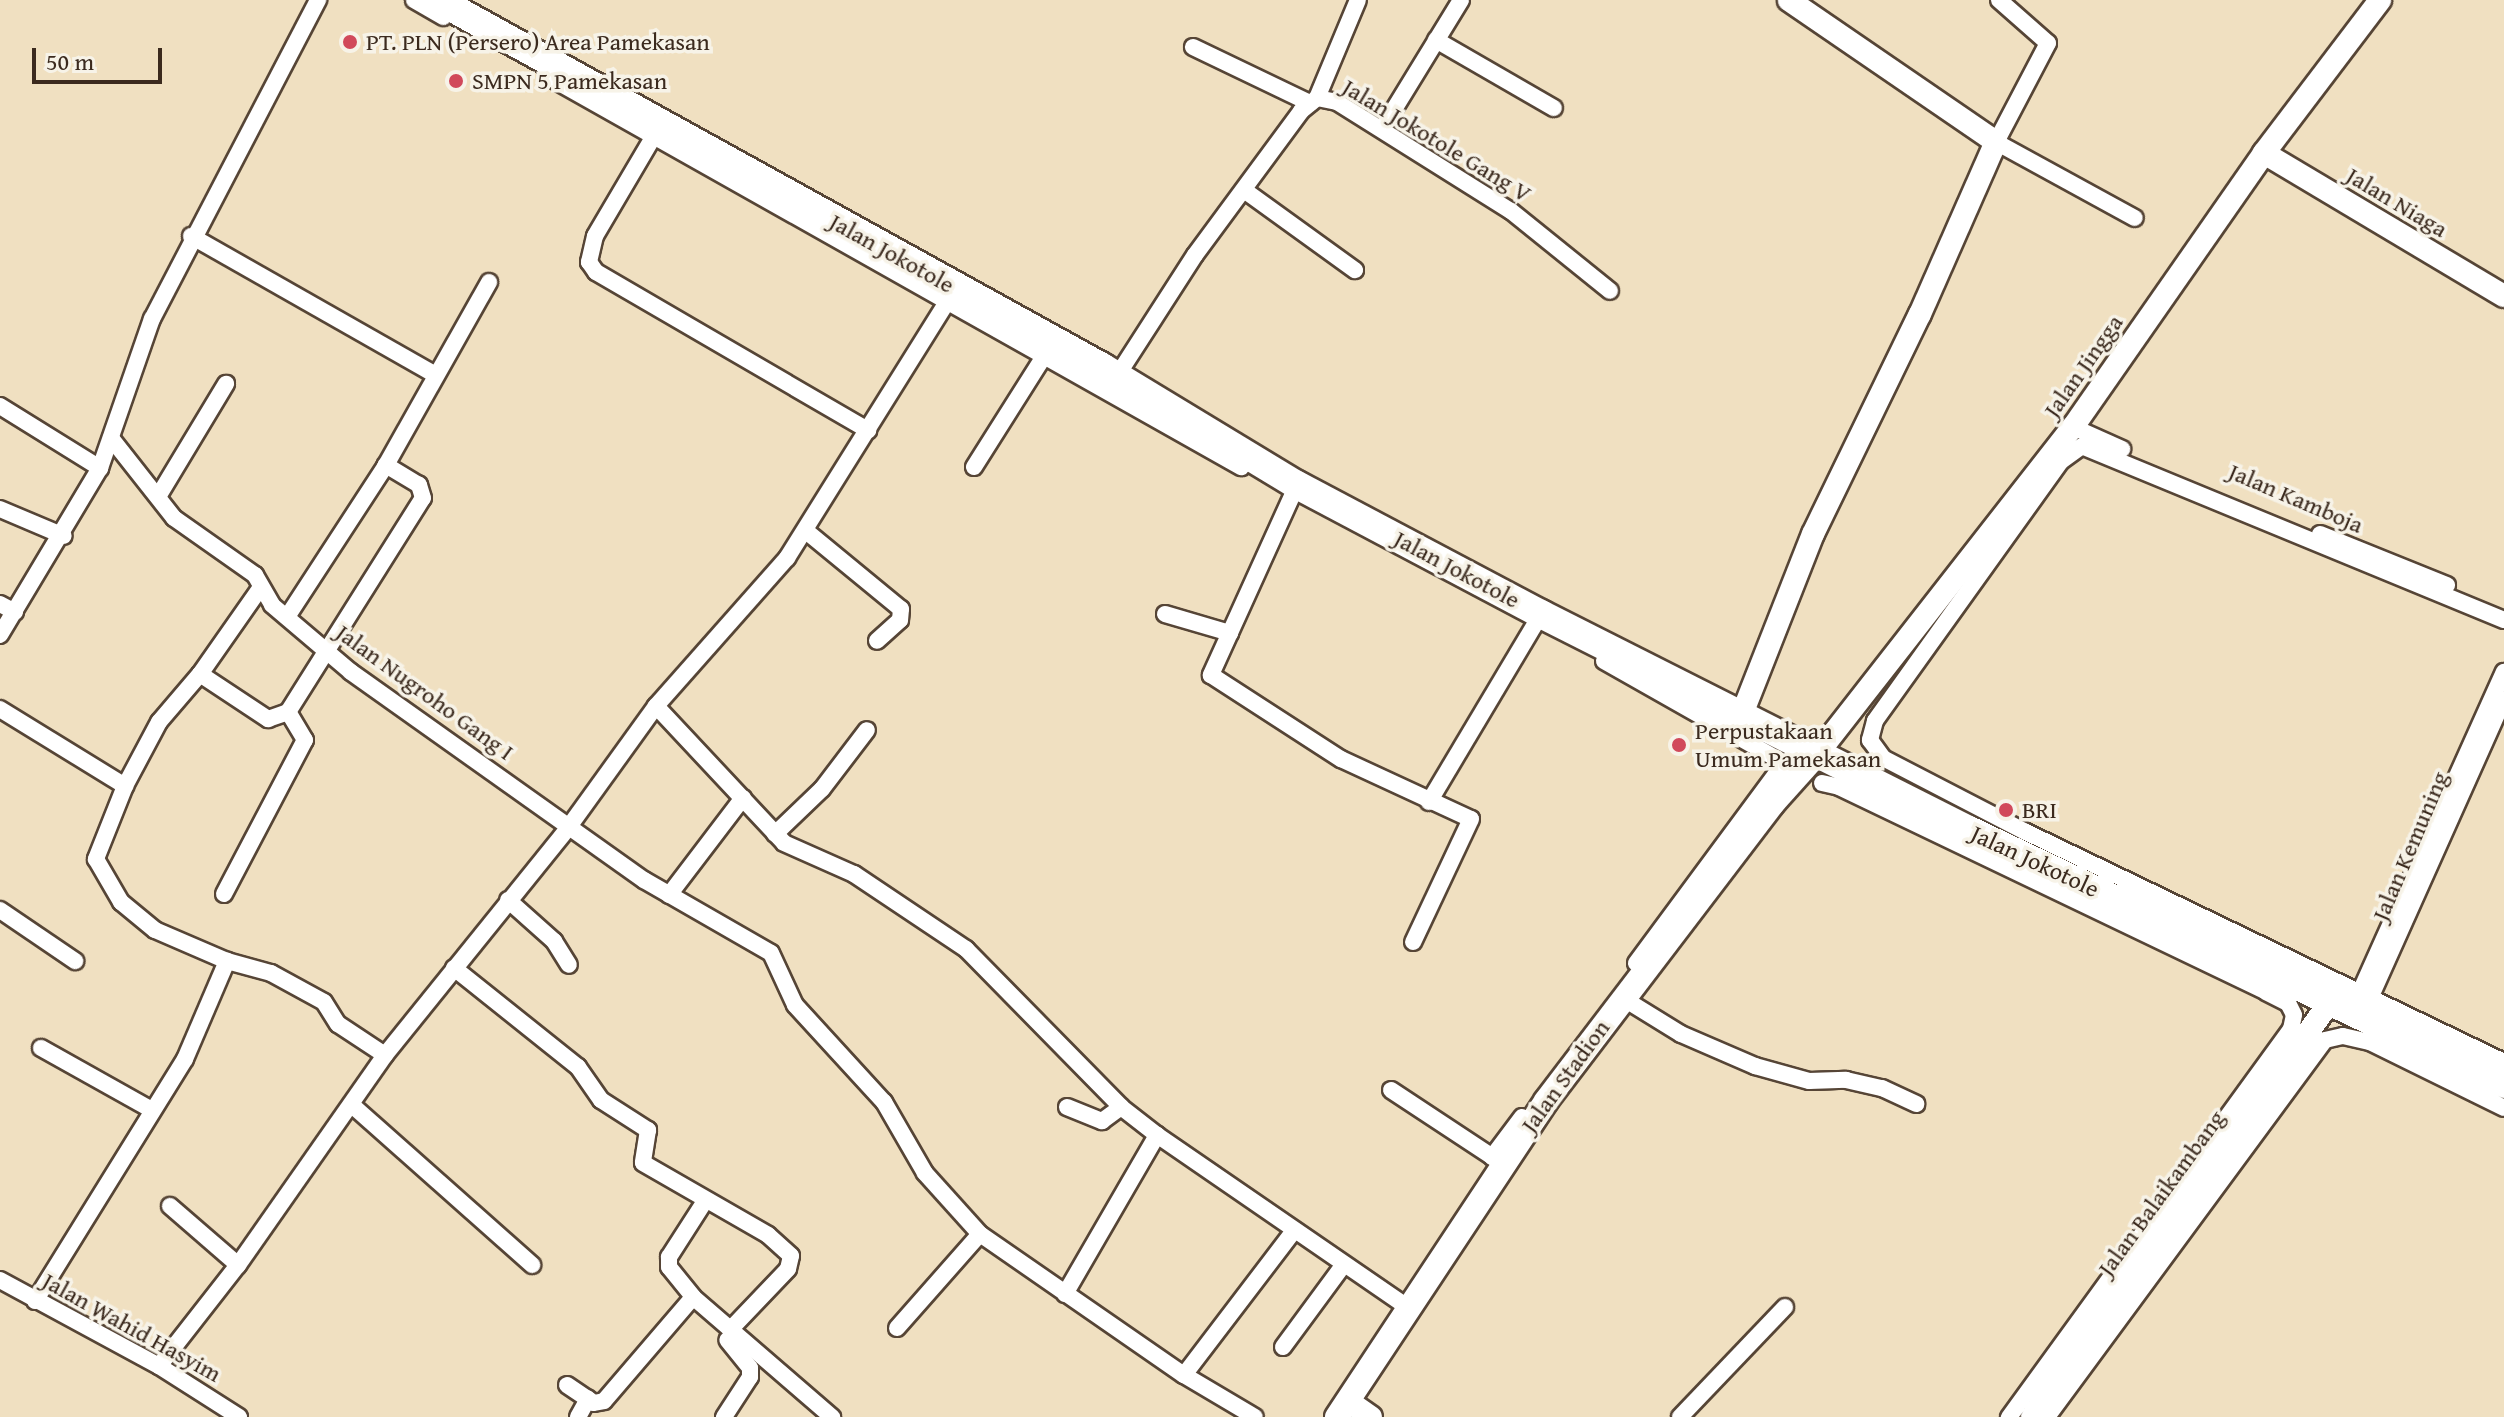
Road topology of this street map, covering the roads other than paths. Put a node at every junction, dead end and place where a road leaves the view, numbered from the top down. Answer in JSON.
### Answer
{"nodes":[{"id":1,"x":318,"y":0,"type":"edge"},
{"id":2,"x":414,"y":0,"type":"edge"},
{"id":3,"x":438,"y":0,"type":"edge"},
{"id":4,"x":1358,"y":0,"type":"edge"},
{"id":5,"x":1461,"y":0,"type":"edge"},
{"id":6,"x":1789,"y":0,"type":"edge"},
{"id":7,"x":1999,"y":0,"type":"edge"},
{"id":8,"x":2380,"y":0,"type":"edge"},
{"id":9,"x":1436,"y":40,"type":"junction"},
{"id":10,"x":1193,"y":47,"type":"dead end"},
{"id":11,"x":1323,"y":100,"type":"junction"},
{"id":12,"x":1554,"y":108,"type":"dead end"},
{"id":13,"x":1382,"y":129,"type":"junction"},
{"id":14,"x":657,"y":131,"type":"junction"},
{"id":15,"x":1996,"y":142,"type":"junction"},
{"id":16,"x":2264,"y":153,"type":"junction"},
{"id":17,"x":1251,"y":195,"type":"junction"},
{"id":18,"x":2135,"y":218,"type":"dead end"},
{"id":19,"x":191,"y":236,"type":"junction"},
{"id":20,"x":1355,"y":270,"type":"dead end"},
{"id":21,"x":489,"y":282,"type":"dead end"},
{"id":22,"x":1610,"y":291,"type":"dead end"},
{"id":23,"x":951,"y":294,"type":"junction"},
{"id":24,"x":2504,"y":296,"type":"edge"},
{"id":25,"x":1050,"y":348,"type":"junction"},
{"id":26,"x":434,"y":374,"type":"junction"},
{"id":27,"x":1123,"y":379,"type":"junction"},
{"id":28,"x":226,"y":384,"type":"dead end"},
{"id":29,"x":0,"y":406,"type":"edge"},
{"id":30,"x":2073,"y":427,"type":"junction"},
{"id":31,"x":868,"y":430,"type":"junction"},
{"id":32,"x":111,"y":438,"type":"junction"},
{"id":33,"x":386,"y":465,"type":"junction"},
{"id":34,"x":974,"y":467,"type":"dead end"},
{"id":35,"x":100,"y":468,"type":"junction"},
{"id":36,"x":1295,"y":490,"type":"junction"},
{"id":37,"x":159,"y":495,"type":"junction"},
{"id":38,"x":0,"y":509,"type":"edge"},
{"id":39,"x":806,"y":531,"type":"junction"},
{"id":40,"x":64,"y":536,"type":"junction"},
{"id":41,"x":261,"y":587,"type":"junction"},
{"id":42,"x":7,"y":608,"type":"edge"},
{"id":43,"x":2504,"y":608,"type":"edge"},
{"id":44,"x":1165,"y":614,"type":"dead end"},
{"id":45,"x":287,"y":617,"type":"junction"},
{"id":46,"x":1537,"y":619,"type":"junction"},
{"id":47,"x":2504,"y":620,"type":"edge"},
{"id":48,"x":1230,"y":633,"type":"junction"},
{"id":49,"x":0,"y":635,"type":"edge"},
{"id":50,"x":877,"y":641,"type":"dead end"},
{"id":51,"x":326,"y":650,"type":"junction"},
{"id":52,"x":2504,"y":672,"type":"edge"},
{"id":53,"x":200,"y":674,"type":"junction"},
{"id":54,"x":2504,"y":699,"type":"edge"},
{"id":55,"x":656,"y":706,"type":"junction"},
{"id":56,"x":0,"y":709,"type":"edge"},
{"id":57,"x":288,"y":712,"type":"junction"},
{"id":58,"x":1742,"y":714,"type":"junction"},
{"id":59,"x":867,"y":730,"type":"dead end"},
{"id":60,"x":1810,"y":749,"type":"junction"},
{"id":61,"x":1822,"y":783,"type":"dead end"},
{"id":62,"x":125,"y":786,"type":"junction"},
{"id":63,"x":743,"y":798,"type":"junction"},
{"id":64,"x":1429,"y":802,"type":"junction"},
{"id":65,"x":568,"y":828,"type":"junction"},
{"id":66,"x":775,"y":834,"type":"junction"},
{"id":67,"x":224,"y":894,"type":"dead end"},
{"id":68,"x":669,"y":895,"type":"junction"},
{"id":69,"x":508,"y":900,"type":"junction"},
{"id":70,"x":0,"y":910,"type":"edge"},
{"id":71,"x":1413,"y":942,"type":"dead end"},
{"id":72,"x":75,"y":961,"type":"dead end"},
{"id":73,"x":227,"y":961,"type":"junction"},
{"id":74,"x":569,"y":965,"type":"dead end"},
{"id":75,"x":454,"y":968,"type":"junction"},
{"id":76,"x":1621,"y":997,"type":"junction"},
{"id":77,"x":2332,"y":999,"type":"junction"},
{"id":78,"x":2365,"y":1001,"type":"junction"},
{"id":79,"x":41,"y":1048,"type":"dead end"},
{"id":80,"x":385,"y":1055,"type":"junction"},
{"id":81,"x":2504,"y":1062,"type":"edge"},
{"id":82,"x":2504,"y":1084,"type":"edge"},
{"id":83,"x":1391,"y":1090,"type":"dead end"},
{"id":84,"x":1917,"y":1104,"type":"dead end"},
{"id":85,"x":352,"y":1105,"type":"junction"},
{"id":86,"x":1067,"y":1107,"type":"dead end"},
{"id":87,"x":1121,"y":1107,"type":"junction"},
{"id":88,"x":2504,"y":1108,"type":"edge"},
{"id":89,"x":152,"y":1110,"type":"junction"},
{"id":90,"x":1157,"y":1135,"type":"junction"},
{"id":91,"x":1498,"y":1161,"type":"junction"},
{"id":92,"x":705,"y":1201,"type":"junction"},
{"id":93,"x":170,"y":1206,"type":"dead end"},
{"id":94,"x":1293,"y":1232,"type":"junction"},
{"id":95,"x":980,"y":1234,"type":"junction"},
{"id":96,"x":238,"y":1265,"type":"junction"},
{"id":97,"x":532,"y":1265,"type":"dead end"},
{"id":98,"x":1342,"y":1267,"type":"junction"},
{"id":99,"x":0,"y":1280,"type":"edge"},
{"id":100,"x":1065,"y":1294,"type":"junction"},
{"id":101,"x":35,"y":1301,"type":"junction"},
{"id":102,"x":694,"y":1306,"type":"junction"},
{"id":103,"x":1785,"y":1307,"type":"dead end"},
{"id":104,"x":1410,"y":1309,"type":"junction"},
{"id":105,"x":897,"y":1328,"type":"dead end"},
{"id":106,"x":730,"y":1330,"type":"junction"},
{"id":107,"x":1283,"y":1347,"type":"dead end"},
{"id":108,"x":159,"y":1366,"type":"junction"},
{"id":109,"x":1184,"y":1375,"type":"junction"},
{"id":110,"x":567,"y":1385,"type":"dead end"},
{"id":111,"x":588,"y":1399,"type":"junction"},
{"id":112,"x":1343,"y":1409,"type":"edge"},
{"id":113,"x":239,"y":1417,"type":"edge"},
{"id":114,"x":578,"y":1417,"type":"edge"},
{"id":115,"x":724,"y":1417,"type":"edge"},
{"id":116,"x":832,"y":1417,"type":"edge"},
{"id":117,"x":1255,"y":1417,"type":"edge"},
{"id":118,"x":1371,"y":1417,"type":"edge"},
{"id":119,"x":1680,"y":1417,"type":"edge"},
{"id":120,"x":2009,"y":1417,"type":"edge"},
{"id":121,"x":2032,"y":1417,"type":"edge"},
{"id":122,"x":2047,"y":1417,"type":"edge"}],
"edges":[{"from":1,"to":19,"type":"street"},
{"from":2,"to":14,"type":"street"},
{"from":3,"to":14,"type":"highway","name":"Jalan Jokotole"},
{"from":4,"to":11,"type":"street"},
{"from":5,"to":9,"type":"street"},
{"from":6,"to":15,"type":"street"},
{"from":7,"to":15,"type":"street"},
{"from":8,"to":16,"type":"street","name":"Jalan Jingga"},
{"from":9,"to":12,"type":"street"},
{"from":9,"to":13,"type":"street"},
{"from":10,"to":11,"type":"street"},
{"from":11,"to":13,"type":"street","name":"Jalan Jokotole Gang V"},
{"from":11,"to":17,"type":"street","name":"Jalan Jokotole Gang V"},
{"from":13,"to":22,"type":"street","name":"Jalan Jokotole Gang V"},
{"from":14,"to":23,"type":"highway","name":"Jalan Jokotole"},
{"from":14,"to":31,"type":"street"},
{"from":15,"to":18,"type":"street"},
{"from":15,"to":58,"type":"street"},
{"from":16,"to":24,"type":"street","name":"Jalan Niaga"},
{"from":16,"to":30,"type":"street","name":"Jalan Jingga"},
{"from":17,"to":20,"type":"street"},
{"from":17,"to":27,"type":"street","name":"Jalan Jokotole Gang V"},
{"from":19,"to":26,"type":"street"},
{"from":19,"to":32,"type":"street"},
{"from":21,"to":26,"type":"street"},
{"from":23,"to":25,"type":"highway","name":"Jalan Jokotole"},
{"from":23,"to":31,"type":"street"},
{"from":25,"to":27,"type":"highway","name":"Jalan Jokotole"},
{"from":25,"to":34,"type":"street"},
{"from":25,"to":36,"type":"street"},
{"from":26,"to":33,"type":"street"},
{"from":27,"to":36,"type":"highway","name":"Jalan Jokotole"},
{"from":28,"to":37,"type":"street"},
{"from":29,"to":35,"type":"street"},
{"from":30,"to":43,"type":"street","name":"Jalan Kamboja"},
{"from":30,"to":60,"type":"street","name":"Jalan Jingga"},
{"from":31,"to":39,"type":"street"},
{"from":32,"to":35,"type":"street"},
{"from":32,"to":37,"type":"street","name":"Jalan Nugroho Gang I"},
{"from":33,"to":45,"type":"street"},
{"from":33,"to":51,"type":"street"},
{"from":35,"to":40,"type":"street"},
{"from":36,"to":46,"type":"highway","name":"Jalan Jokotole"},
{"from":36,"to":48,"type":"street"},
{"from":37,"to":41,"type":"street","name":"Jalan Nugroho Gang I"},
{"from":38,"to":40,"type":"street"},
{"from":39,"to":50,"type":"street"},
{"from":39,"to":55,"type":"street"},
{"from":40,"to":42,"type":"street"},
{"from":41,"to":45,"type":"street","name":"Jalan Nugroho Gang I"},
{"from":41,"to":53,"type":"street"},
{"from":42,"to":49,"type":"street"},
{"from":44,"to":48,"type":"street"},
{"from":45,"to":51,"type":"street","name":"Jalan Nugroho Gang I"},
{"from":46,"to":58,"type":"highway","name":"Jalan Jokotole"},
{"from":46,"to":64,"type":"street"},
{"from":46,"to":91,"type":"street"},
{"from":47,"to":78,"type":"street"},
{"from":48,"to":64,"type":"street"},
{"from":51,"to":57,"type":"street"},
{"from":51,"to":65,"type":"street","name":"Jalan Nugroho Gang I"},
{"from":52,"to":78,"type":"street"},
{"from":53,"to":57,"type":"street"},
{"from":53,"to":62,"type":"street"},
{"from":54,"to":78,"type":"street","name":"Jalan Kemuning"},
{"from":55,"to":63,"type":"street"},
{"from":55,"to":65,"type":"street"},
{"from":56,"to":62,"type":"street"},
{"from":57,"to":67,"type":"street"},
{"from":58,"to":60,"type":"highway","name":"Jalan Jokotole"},
{"from":59,"to":66,"type":"street"},
{"from":60,"to":76,"type":"main road","name":"Jalan Stadion"},
{"from":60,"to":77,"type":"highway","name":"Jalan Jokotole"},
{"from":61,"to":120,"type":"street"},
{"from":62,"to":73,"type":"street"},
{"from":63,"to":66,"type":"street"},
{"from":63,"to":68,"type":"street"},
{"from":64,"to":71,"type":"street"},
{"from":65,"to":68,"type":"street","name":"Jalan Nugroho Gang I"},
{"from":65,"to":69,"type":"street"},
{"from":66,"to":87,"type":"street"},
{"from":68,"to":95,"type":"street","name":"Jalan Nugroho Gang I"},
{"from":69,"to":74,"type":"street"},
{"from":69,"to":75,"type":"street"},
{"from":70,"to":72,"type":"street"},
{"from":73,"to":80,"type":"street"},
{"from":73,"to":89,"type":"street"},
{"from":75,"to":80,"type":"street"},
{"from":75,"to":92,"type":"street"},
{"from":76,"to":84,"type":"street"},
{"from":76,"to":91,"type":"main road","name":"Jalan Stadion"},
{"from":77,"to":78,"type":"highway","name":"Jalan Jokotole"},
{"from":77,"to":121,"type":"street","name":"Jalan Balaikambang"},
{"from":78,"to":81,"type":"street"},
{"from":78,"to":82,"type":"highway","name":"Jalan Jokotole"},
{"from":79,"to":89,"type":"street"},
{"from":80,"to":85,"type":"street"},
{"from":83,"to":91,"type":"street"},
{"from":85,"to":96,"type":"street"},
{"from":85,"to":97,"type":"street"},
{"from":86,"to":87,"type":"street"},
{"from":87,"to":90,"type":"street"},
{"from":88,"to":122,"type":"street"},
{"from":89,"to":101,"type":"street"},
{"from":90,"to":94,"type":"street"},
{"from":90,"to":100,"type":"street"},
{"from":91,"to":104,"type":"main road","name":"Jalan Stadion"},
{"from":92,"to":102,"type":"street"},
{"from":92,"to":106,"type":"street"},
{"from":93,"to":96,"type":"street"},
{"from":94,"to":98,"type":"street"},
{"from":94,"to":109,"type":"street"},
{"from":95,"to":100,"type":"street","name":"Jalan Nugroho Gang I"},
{"from":95,"to":105,"type":"street"},
{"from":96,"to":108,"type":"street"},
{"from":98,"to":104,"type":"street"},
{"from":98,"to":107,"type":"street"},
{"from":99,"to":101,"type":"street","name":"Jalan Wahid Hasyim"},
{"from":100,"to":109,"type":"street","name":"Jalan Nugroho Gang I"},
{"from":101,"to":108,"type":"street","name":"Jalan Wahid Hasyim"},
{"from":102,"to":106,"type":"street"},
{"from":102,"to":111,"type":"street"},
{"from":102,"to":115,"type":"street"},
{"from":103,"to":119,"type":"street"},
{"from":104,"to":112,"type":"main road","name":"Jalan Stadion"},
{"from":106,"to":116,"type":"street"},
{"from":108,"to":113,"type":"street","name":"Jalan Wahid Hasyim"},
{"from":109,"to":117,"type":"street","name":"Jalan Nugroho Gang I"},
{"from":110,"to":111,"type":"street"},
{"from":111,"to":114,"type":"street"},
{"from":112,"to":118,"type":"street"}]}
